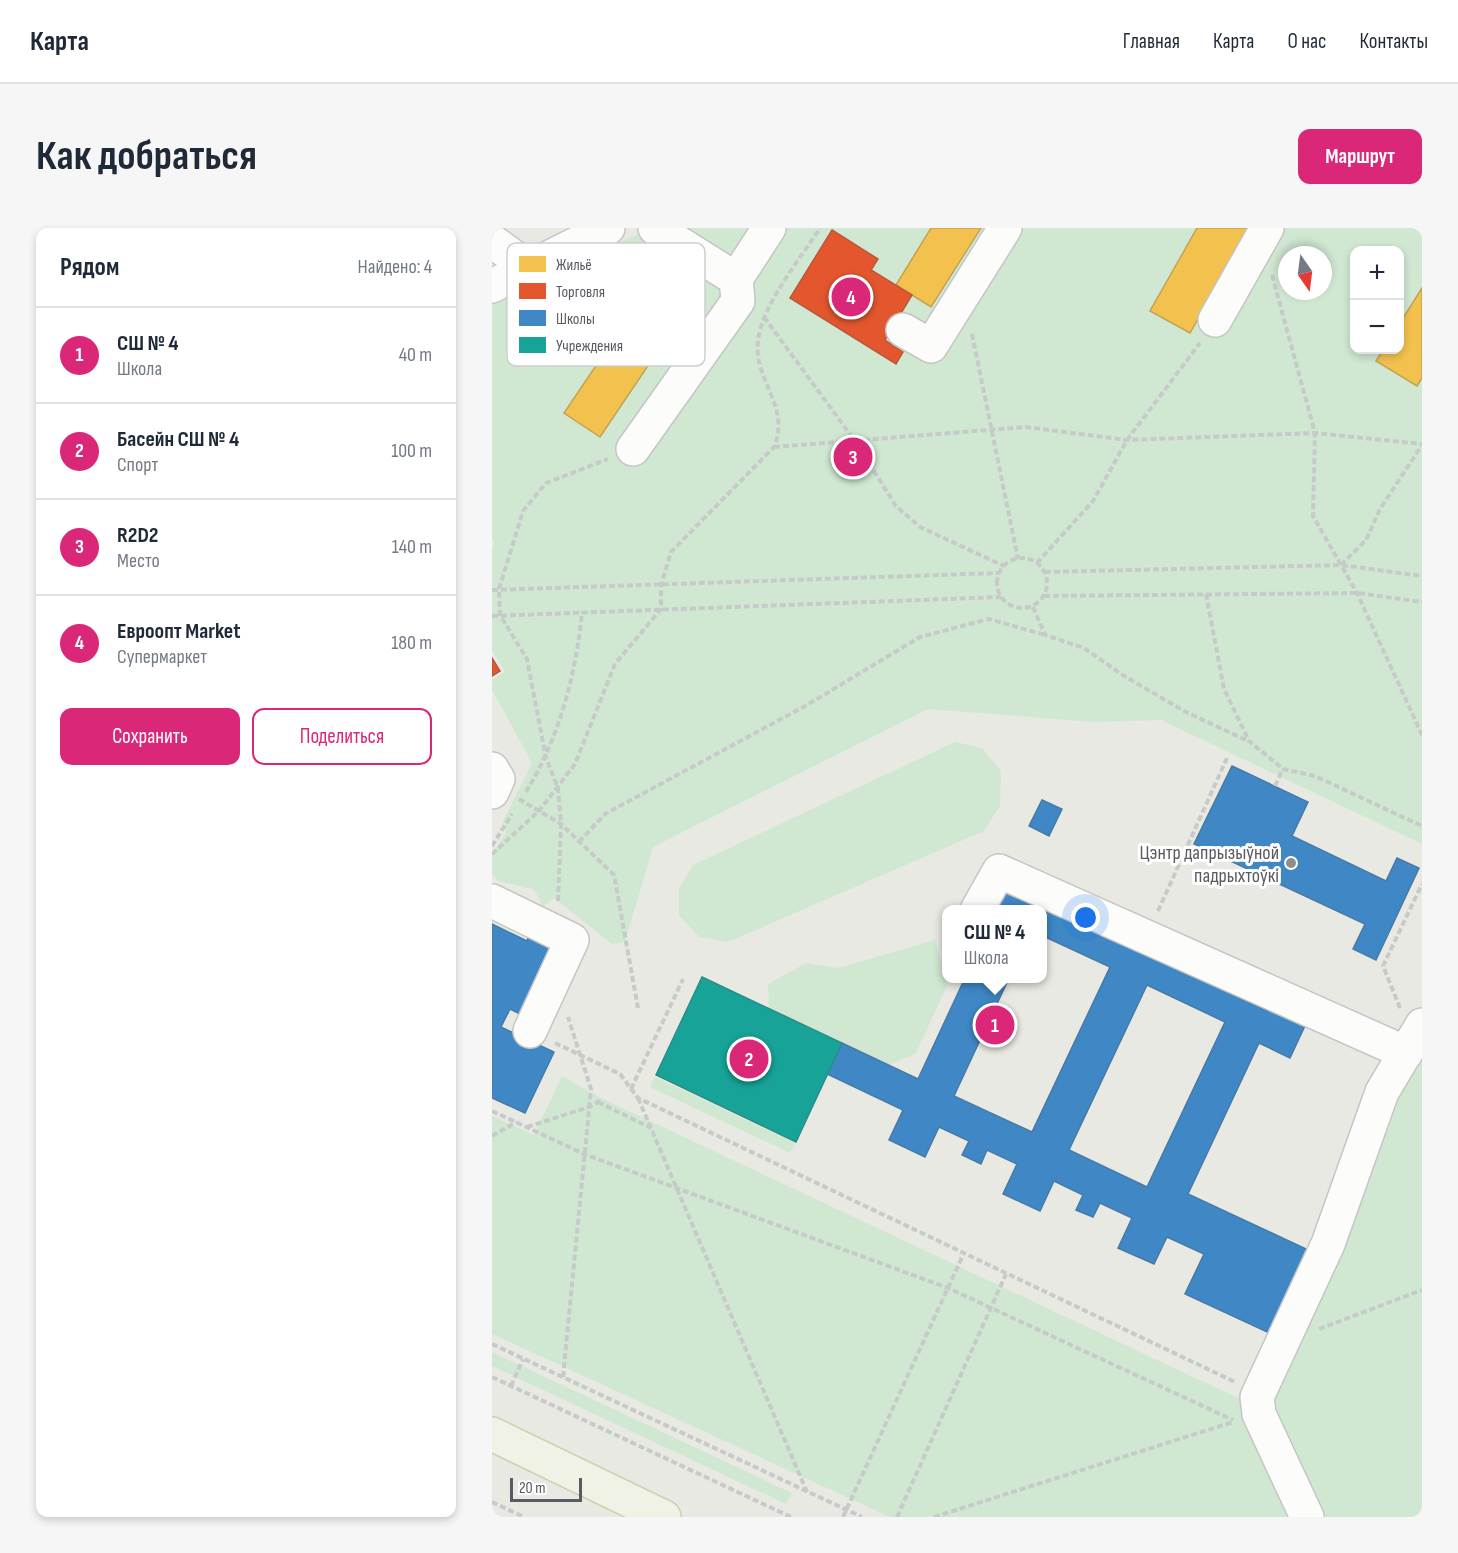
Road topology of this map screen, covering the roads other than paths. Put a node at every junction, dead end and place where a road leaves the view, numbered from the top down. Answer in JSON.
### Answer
{"nodes":[{"id":1,"x":655,"y":228,"type":"edge"},
{"id":2,"x":769,"y":228,"type":"edge"},
{"id":3,"x":1005,"y":228,"type":"edge"},
{"id":4,"x":603,"y":229,"type":"edge"},
{"id":5,"x":1265,"y":233,"type":"edge"},
{"id":6,"x":492,"y":241,"type":"edge"},
{"id":7,"x":577,"y":243,"type":"edge"},
{"id":8,"x":674,"y":243,"type":"edge"},
{"id":9,"x":507,"y":252,"type":"edge"},
{"id":10,"x":705,"y":267,"type":"edge"},
{"id":11,"x":507,"y":279,"type":"edge"},
{"id":12,"x":492,"y":286,"type":"edge"},
{"id":13,"x":746,"y":299,"type":"junction"},
{"id":14,"x":1215,"y":320,"type":"road end"},
{"id":15,"x":903,"y":330,"type":"dead end"},
{"id":16,"x":705,"y":353,"type":"edge"},
{"id":17,"x":696,"y":366,"type":"edge"},
{"id":18,"x":633,"y":449,"type":"road end"},
{"id":19,"x":492,"y":769,"type":"edge"},
{"id":20,"x":510,"y":797,"type":"edge"},
{"id":21,"x":492,"y":901,"type":"edge"},
{"id":22,"x":979,"y":905,"type":"edge"},
{"id":23,"x":1410,"y":1029,"type":"edge"},
{"id":24,"x":530,"y":1030,"type":"road end"},
{"id":25,"x":492,"y":1434,"type":"edge"},
{"id":26,"x":664,"y":1517,"type":"edge"},
{"id":27,"x":1307,"y":1517,"type":"edge"}],
"edges":[{"from":1,"to":8,"type":"street"},
{"from":2,"to":13,"type":"street"},
{"from":3,"to":15,"type":"street"},
{"from":4,"to":7,"type":"street"},
{"from":5,"to":14,"type":"street"},
{"from":6,"to":9,"type":"street"},
{"from":10,"to":13,"type":"street"},
{"from":11,"to":12,"type":"street"},
{"from":13,"to":16,"type":"street"},
{"from":17,"to":18,"type":"street"},
{"from":19,"to":20,"type":"street"},
{"from":21,"to":24,"type":"street"},
{"from":22,"to":23,"type":"street"},
{"from":23,"to":27,"type":"street"},
{"from":25,"to":26,"type":"main road"}]}
